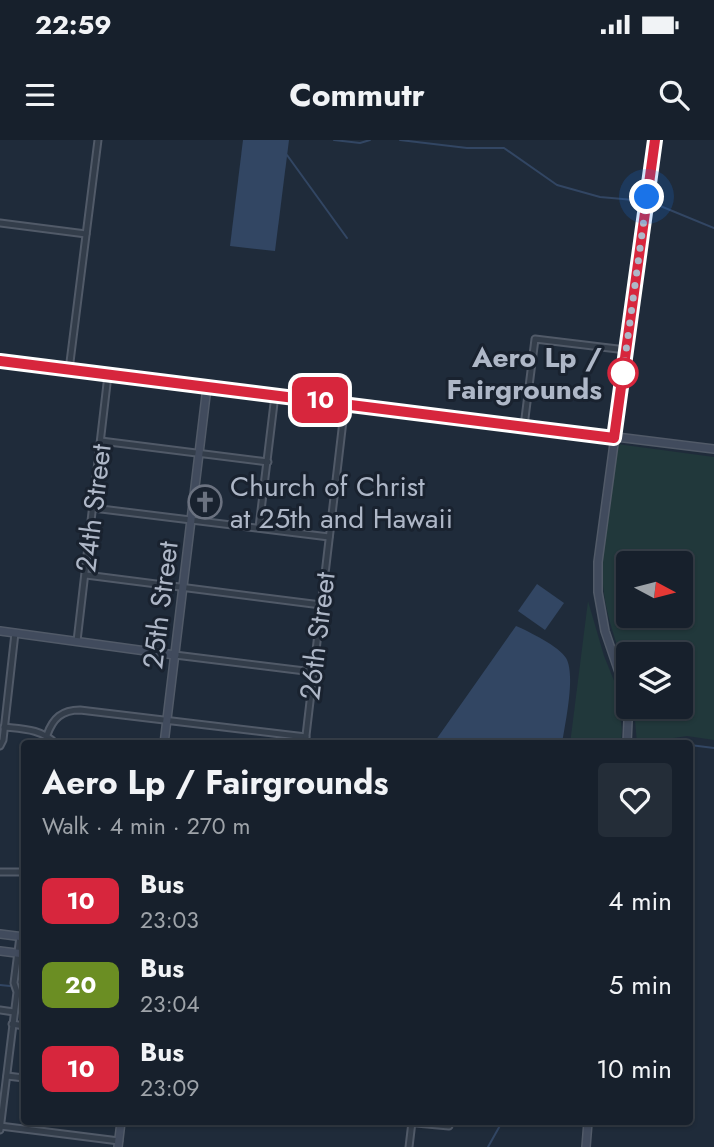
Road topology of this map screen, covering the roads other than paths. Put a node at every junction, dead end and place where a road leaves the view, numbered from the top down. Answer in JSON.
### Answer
{"nodes":[{"id":1,"x":97,"y":140,"type":"edge"},
{"id":2,"x":655,"y":140,"type":"edge"},
{"id":3,"x":0,"y":223,"type":"edge"},
{"id":4,"x":86,"y":234,"type":"junction"},
{"id":5,"x":626,"y":350,"type":"junction"},
{"id":6,"x":0,"y":361,"type":"edge"},
{"id":7,"x":69,"y":370,"type":"junction"},
{"id":8,"x":108,"y":375,"type":"junction"},
{"id":9,"x":207,"y":387,"type":"junction"},
{"id":10,"x":275,"y":395,"type":"junction"},
{"id":11,"x":345,"y":404,"type":"junction"},
{"id":12,"x":524,"y":426,"type":"junction"},
{"id":13,"x":614,"y":438,"type":"junction"},
{"id":14,"x":101,"y":442,"type":"junction"},
{"id":15,"x":714,"y":449,"type":"edge"},
{"id":16,"x":199,"y":453,"type":"junction"},
{"id":17,"x":268,"y":462,"type":"junction"},
{"id":18,"x":93,"y":509,"type":"junction"},
{"id":19,"x":192,"y":520,"type":"junction"},
{"id":20,"x":259,"y":527,"type":"junction"},
{"id":21,"x":329,"y":537,"type":"junction"},
{"id":22,"x":86,"y":575,"type":"junction"},
{"id":23,"x":184,"y":586,"type":"junction"},
{"id":24,"x":321,"y":605,"type":"junction"},
{"id":25,"x":0,"y":631,"type":"edge"},
{"id":26,"x":15,"y":633,"type":"junction"},
{"id":27,"x":77,"y":641,"type":"junction"},
{"id":28,"x":175,"y":655,"type":"junction"},
{"id":29,"x":313,"y":671,"type":"junction"},
{"id":30,"x":167,"y":720,"type":"junction"},
{"id":31,"x":4,"y":727,"type":"junction"},
{"id":32,"x":47,"y":735,"type":"junction"},
{"id":33,"x":52,"y":740,"type":"edge"},
{"id":34,"x":164,"y":740,"type":"edge"},
{"id":35,"x":305,"y":740,"type":"edge"},
{"id":36,"x":627,"y":740,"type":"edge"},
{"id":37,"x":0,"y":746,"type":"edge"},
{"id":38,"x":0,"y":872,"type":"edge"},
{"id":39,"x":21,"y":872,"type":"edge"},
{"id":40,"x":0,"y":934,"type":"edge"},
{"id":41,"x":21,"y":936,"type":"edge"},
{"id":42,"x":0,"y":951,"type":"edge"},
{"id":43,"x":21,"y":954,"type":"edge"},
{"id":44,"x":0,"y":1010,"type":"edge"},
{"id":45,"x":14,"y":1012,"type":"junction"},
{"id":46,"x":12,"y":1024,"type":"junction"},
{"id":47,"x":21,"y":1026,"type":"edge"},
{"id":48,"x":7,"y":1076,"type":"junction"},
{"id":49,"x":21,"y":1078,"type":"edge"},
{"id":50,"x":121,"y":1125,"type":"edge"},
{"id":51,"x":412,"y":1125,"type":"edge"},
{"id":52,"x":440,"y":1125,"type":"edge"},
{"id":53,"x":588,"y":1125,"type":"edge"},
{"id":54,"x":449,"y":1126,"type":"dead end"},
{"id":55,"x":0,"y":1128,"type":"edge"},
{"id":56,"x":118,"y":1145,"type":"edge"},
{"id":57,"x":128,"y":1147,"type":"edge"},
{"id":58,"x":409,"y":1147,"type":"edge"},
{"id":59,"x":586,"y":1147,"type":"edge"}],
"edges":[{"from":1,"to":4,"type":"street"},
{"from":2,"to":5,"type":"main road"},
{"from":3,"to":4,"type":"street"},
{"from":4,"to":7,"type":"street"},
{"from":5,"to":12,"type":"street"},
{"from":5,"to":13,"type":"main road"},
{"from":6,"to":7,"type":"main road"},
{"from":7,"to":8,"type":"main road"},
{"from":8,"to":9,"type":"main road"},
{"from":8,"to":14,"type":"street","name":"24th Street"},
{"from":9,"to":10,"type":"main road"},
{"from":9,"to":16,"type":"main road","name":"25th Street"},
{"from":10,"to":11,"type":"main road"},
{"from":10,"to":17,"type":"street"},
{"from":11,"to":12,"type":"main road"},
{"from":11,"to":21,"type":"street","name":"26th Street"},
{"from":12,"to":13,"type":"main road"},
{"from":13,"to":15,"type":"main road"},
{"from":13,"to":36,"type":"main road"},
{"from":14,"to":16,"type":"street"},
{"from":14,"to":18,"type":"street","name":"24th Street"},
{"from":16,"to":17,"type":"street"},
{"from":16,"to":19,"type":"main road","name":"25th Street"},
{"from":17,"to":20,"type":"street"},
{"from":18,"to":19,"type":"street"},
{"from":18,"to":22,"type":"street","name":"24th Street"},
{"from":19,"to":20,"type":"street"},
{"from":19,"to":23,"type":"main road","name":"25th Street"},
{"from":20,"to":21,"type":"street"},
{"from":21,"to":24,"type":"street","name":"26th Street"},
{"from":22,"to":23,"type":"street"},
{"from":22,"to":27,"type":"street","name":"24th Street"},
{"from":23,"to":24,"type":"street"},
{"from":23,"to":28,"type":"main road","name":"25th Street"},
{"from":24,"to":29,"type":"street","name":"26th Street"},
{"from":25,"to":26,"type":"main road"},
{"from":26,"to":27,"type":"main road"},
{"from":26,"to":31,"type":"street"},
{"from":27,"to":28,"type":"main road"},
{"from":28,"to":29,"type":"street"},
{"from":28,"to":30,"type":"main road","name":"25th Street"},
{"from":29,"to":35,"type":"street","name":"26th Street"},
{"from":30,"to":32,"type":"street"},
{"from":30,"to":34,"type":"main road","name":"25th Street"},
{"from":30,"to":35,"type":"street"},
{"from":31,"to":32,"type":"street"},
{"from":31,"to":37,"type":"street"},
{"from":32,"to":33,"type":"street"},
{"from":38,"to":39,"type":"street"},
{"from":40,"to":41,"type":"main road"},
{"from":42,"to":43,"type":"main road"},
{"from":43,"to":45,"type":"street"},
{"from":44,"to":45,"type":"street"},
{"from":45,"to":46,"type":"street"},
{"from":46,"to":47,"type":"street"},
{"from":46,"to":48,"type":"street"},
{"from":48,"to":49,"type":"street"},
{"from":48,"to":55,"type":"street"},
{"from":50,"to":56,"type":"main road"},
{"from":51,"to":58,"type":"street"},
{"from":52,"to":54,"type":"street"},
{"from":53,"to":59,"type":"main road"},
{"from":55,"to":56,"type":"street"},
{"from":56,"to":57,"type":"street"}]}
